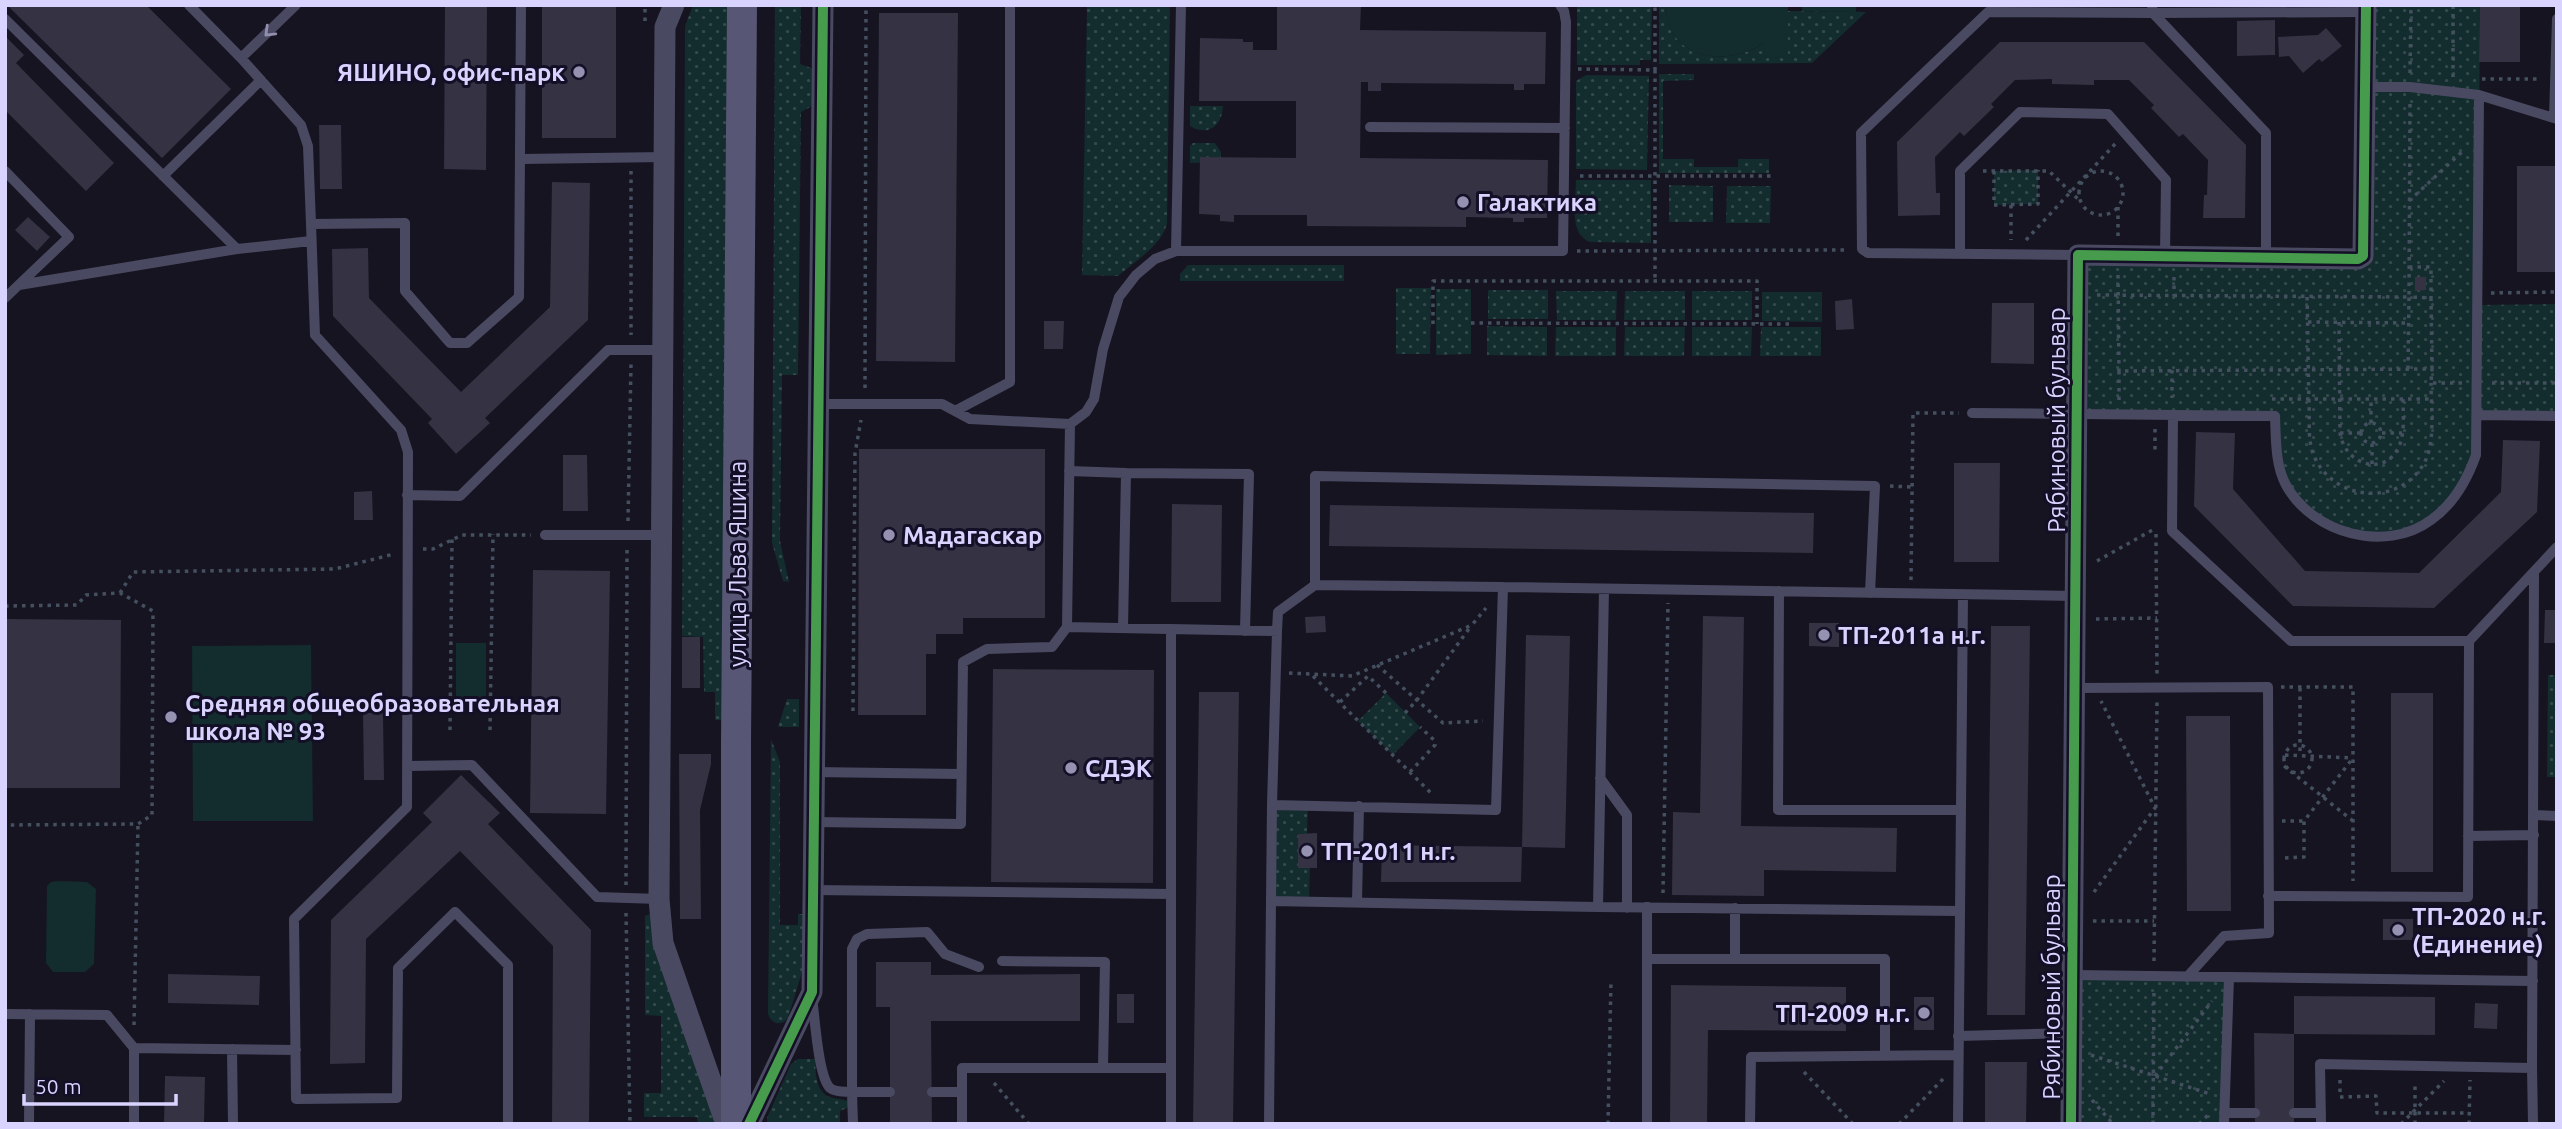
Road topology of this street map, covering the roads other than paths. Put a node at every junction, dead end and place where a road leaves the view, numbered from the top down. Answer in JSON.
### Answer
{"nodes":[{"id":1,"x":189,"y":5,"type":"edge"},
{"id":2,"x":296,"y":5,"type":"edge"},
{"id":3,"x":521,"y":5,"type":"edge"},
{"id":4,"x":674,"y":5,"type":"edge"},
{"id":5,"x":742,"y":5,"type":"edge"},
{"id":6,"x":823,"y":5,"type":"edge"},
{"id":7,"x":1010,"y":5,"type":"edge"},
{"id":8,"x":1181,"y":5,"type":"edge"},
{"id":9,"x":1560,"y":5,"type":"edge"},
{"id":10,"x":2025,"y":9,"type":"edge"},
{"id":11,"x":2153,"y":9,"type":"edge"},
{"id":12,"x":2366,"y":9,"type":"edge"},
{"id":13,"x":5,"y":19,"type":"edge"},
{"id":14,"x":2557,"y":19,"type":"edge"},
{"id":15,"x":241,"y":58,"type":"junction"},
{"id":16,"x":261,"y":80,"type":"junction"},
{"id":17,"x":2365,"y":87,"type":"junction"},
{"id":18,"x":2479,"y":95,"type":"junction"},
{"id":19,"x":2555,"y":118,"type":"edge"},
{"id":20,"x":1370,"y":127,"type":"dead end"},
{"id":21,"x":1565,"y":128,"type":"junction"},
{"id":22,"x":664,"y":157,"type":"junction"},
{"id":23,"x":522,"y":159,"type":"junction"},
{"id":24,"x":5,"y":171,"type":"edge"},
{"id":25,"x":163,"y":176,"type":"junction"},
{"id":26,"x":311,"y":224,"type":"junction"},
{"id":27,"x":311,"y":241,"type":"junction"},
{"id":28,"x":237,"y":249,"type":"junction"},
{"id":29,"x":1177,"y":251,"type":"junction"},
{"id":30,"x":1960,"y":254,"type":"junction"},
{"id":31,"x":2078,"y":255,"type":"junction"},
{"id":32,"x":2165,"y":255,"type":"junction"},
{"id":33,"x":2266,"y":257,"type":"junction"},
{"id":34,"x":19,"y":285,"type":"junction"},
{"id":35,"x":5,"y":298,"type":"edge"},
{"id":36,"x":664,"y":350,"type":"junction"},
{"id":37,"x":818,"y":404,"type":"junction"},
{"id":38,"x":956,"y":411,"type":"junction"},
{"id":39,"x":1972,"y":413,"type":"road end"},
{"id":40,"x":2077,"y":415,"type":"junction"},
{"id":41,"x":2478,"y":415,"type":"junction"},
{"id":42,"x":2173,"y":416,"type":"junction"},
{"id":43,"x":2557,"y":416,"type":"edge"},
{"id":44,"x":1070,"y":424,"type":"junction"},
{"id":45,"x":1069,"y":471,"type":"junction"},
{"id":46,"x":1126,"y":473,"type":"junction"},
{"id":47,"x":407,"y":495,"type":"junction"},
{"id":48,"x":545,"y":535,"type":"road end"},
{"id":49,"x":662,"y":535,"type":"junction"},
{"id":50,"x":2557,"y":547,"type":"edge"},
{"id":51,"x":2534,"y":572,"type":"junction"},
{"id":52,"x":1315,"y":585,"type":"junction"},
{"id":53,"x":1503,"y":587,"type":"junction"},
{"id":54,"x":1604,"y":589,"type":"junction"},
{"id":55,"x":1779,"y":591,"type":"junction"},
{"id":56,"x":1870,"y":593,"type":"junction"},
{"id":57,"x":1963,"y":595,"type":"junction"},
{"id":58,"x":2075,"y":596,"type":"junction"},
{"id":59,"x":1067,"y":627,"type":"junction"},
{"id":60,"x":1123,"y":628,"type":"junction"},
{"id":61,"x":1171,"y":629,"type":"junction"},
{"id":62,"x":1245,"y":631,"type":"junction"},
{"id":63,"x":1277,"y":631,"type":"junction"},
{"id":64,"x":2469,"y":641,"type":"junction"},
{"id":65,"x":2085,"y":688,"type":"junction"},
{"id":66,"x":407,"y":766,"type":"junction"},
{"id":67,"x":814,"y":772,"type":"junction"},
{"id":68,"x":961,"y":774,"type":"junction"},
{"id":69,"x":1600,"y":778,"type":"junction"},
{"id":70,"x":1272,"y":805,"type":"junction"},
{"id":71,"x":1359,"y":806,"type":"junction"},
{"id":72,"x":1961,"y":810,"type":"junction"},
{"id":73,"x":2534,"y":815,"type":"junction"},
{"id":74,"x":2557,"y":816,"type":"edge"},
{"id":75,"x":814,"y":822,"type":"junction"},
{"id":76,"x":2534,"y":835,"type":"junction"},
{"id":77,"x":2469,"y":836,"type":"junction"},
{"id":78,"x":813,"y":890,"type":"junction"},
{"id":79,"x":1171,"y":894,"type":"junction"},
{"id":80,"x":2268,"y":896,"type":"junction"},
{"id":81,"x":659,"y":899,"type":"junction"},
{"id":82,"x":1270,"y":901,"type":"junction"},
{"id":83,"x":1357,"y":902,"type":"junction"},
{"id":84,"x":1598,"y":907,"type":"junction"},
{"id":85,"x":1647,"y":907,"type":"junction"},
{"id":86,"x":1627,"y":908,"type":"junction"},
{"id":87,"x":1735,"y":908,"type":"junction"},
{"id":88,"x":1959,"y":911,"type":"junction"},
{"id":89,"x":1647,"y":959,"type":"junction"},
{"id":90,"x":1735,"y":959,"type":"junction"},
{"id":91,"x":1002,"y":961,"type":"dead end"},
{"id":92,"x":979,"y":967,"type":"dead end"},
{"id":93,"x":2073,"y":975,"type":"junction"},
{"id":94,"x":2187,"y":977,"type":"junction"},
{"id":95,"x":2230,"y":977,"type":"junction"},
{"id":96,"x":2533,"y":981,"type":"junction"},
{"id":97,"x":811,"y":992,"type":"junction"},
{"id":98,"x":5,"y":1014,"type":"edge"},
{"id":99,"x":30,"y":1014,"type":"junction"},
{"id":100,"x":1958,"y":1036,"type":"junction"},
{"id":101,"x":2072,"y":1040,"type":"junction"},
{"id":102,"x":134,"y":1048,"type":"junction"},
{"id":103,"x":232,"y":1049,"type":"junction"},
{"id":104,"x":296,"y":1051,"type":"junction"},
{"id":105,"x":1885,"y":1056,"type":"junction"},
{"id":106,"x":1958,"y":1060,"type":"junction"},
{"id":107,"x":1103,"y":1067,"type":"junction"},
{"id":108,"x":1171,"y":1068,"type":"junction"},
{"id":109,"x":2532,"y":1068,"type":"junction"},
{"id":110,"x":852,"y":1092,"type":"junction"},
{"id":111,"x":890,"y":1092,"type":"dead end"},
{"id":112,"x":932,"y":1092,"type":"dead end"},
{"id":113,"x":961,"y":1092,"type":"junction"},
{"id":114,"x":2255,"y":1113,"type":"dead end"},
{"id":115,"x":2294,"y":1113,"type":"dead end"},
{"id":116,"x":2224,"y":1118,"type":"edge"},
{"id":117,"x":2321,"y":1119,"type":"edge"},
{"id":118,"x":29,"y":1124,"type":"edge"},
{"id":119,"x":134,"y":1124,"type":"edge"},
{"id":120,"x":233,"y":1124,"type":"edge"},
{"id":121,"x":508,"y":1124,"type":"edge"},
{"id":122,"x":726,"y":1124,"type":"edge"},
{"id":123,"x":736,"y":1124,"type":"edge"},
{"id":124,"x":749,"y":1124,"type":"edge"},
{"id":125,"x":853,"y":1124,"type":"edge"},
{"id":126,"x":962,"y":1124,"type":"edge"},
{"id":127,"x":1171,"y":1124,"type":"edge"},
{"id":128,"x":1269,"y":1124,"type":"edge"},
{"id":129,"x":1647,"y":1124,"type":"edge"},
{"id":130,"x":1750,"y":1124,"type":"edge"},
{"id":131,"x":1958,"y":1124,"type":"edge"},
{"id":132,"x":2071,"y":1124,"type":"edge"},
{"id":133,"x":2533,"y":1124,"type":"edge"}],
"edges":[{"from":1,"to":15,"type":"lane"},
{"from":2,"to":15,"type":"lane","one_way":true},
{"from":3,"to":23,"type":"lane"},
{"from":4,"to":22,"type":"street"},
{"from":5,"to":123,"type":"main road","name":"улица Льва Яшина"},
{"from":6,"to":37,"type":"street"},
{"from":7,"to":38,"type":"lane"},
{"from":8,"to":29,"type":"lane"},
{"from":9,"to":21,"type":"lane"},
{"from":10,"to":11,"type":"lane"},
{"from":10,"to":30,"type":"lane"},
{"from":11,"to":12,"type":"lane"},
{"from":11,"to":33,"type":"lane"},
{"from":12,"to":17,"type":"street"},
{"from":13,"to":25,"type":"lane"},
{"from":14,"to":19,"type":"lane"},
{"from":15,"to":16,"type":"lane"},
{"from":16,"to":25,"type":"lane"},
{"from":16,"to":26,"type":"lane"},
{"from":17,"to":18,"type":"lane"},
{"from":17,"to":33,"type":"street"},
{"from":18,"to":19,"type":"lane"},
{"from":18,"to":41,"type":"lane"},
{"from":20,"to":21,"type":"lane"},
{"from":21,"to":29,"type":"lane"},
{"from":22,"to":23,"type":"lane"},
{"from":22,"to":36,"type":"street"},
{"from":23,"to":26,"type":"lane"},
{"from":24,"to":34,"type":"lane"},
{"from":25,"to":28,"type":"lane"},
{"from":26,"to":27,"type":"lane"},
{"from":27,"to":28,"type":"lane"},
{"from":27,"to":47,"type":"lane"},
{"from":28,"to":34,"type":"lane"},
{"from":29,"to":44,"type":"lane"},
{"from":30,"to":31,"type":"lane"},
{"from":30,"to":32,"type":"lane"},
{"from":31,"to":32,"type":"street"},
{"from":31,"to":40,"type":"street","name":"Рябиновый бульвар"},
{"from":32,"to":33,"type":"street"},
{"from":34,"to":35,"type":"lane"},
{"from":36,"to":47,"type":"lane"},
{"from":36,"to":49,"type":"street"},
{"from":37,"to":38,"type":"lane"},
{"from":37,"to":67,"type":"street"},
{"from":38,"to":44,"type":"lane"},
{"from":39,"to":40,"type":"lane"},
{"from":40,"to":42,"type":"lane"},
{"from":40,"to":58,"type":"street","name":"Рябиновый бульвар"},
{"from":41,"to":42,"type":"lane"},
{"from":41,"to":43,"type":"lane"},
{"from":42,"to":64,"type":"lane"},
{"from":44,"to":45,"type":"lane"},
{"from":45,"to":46,"type":"lane"},
{"from":45,"to":59,"type":"lane"},
{"from":46,"to":60,"type":"lane"},
{"from":46,"to":62,"type":"lane"},
{"from":47,"to":66,"type":"lane"},
{"from":48,"to":49,"type":"lane"},
{"from":49,"to":81,"type":"street"},
{"from":50,"to":51,"type":"lane"},
{"from":51,"to":64,"type":"lane"},
{"from":51,"to":73,"type":"lane"},
{"from":52,"to":53,"type":"lane"},
{"from":52,"to":56,"type":"lane"},
{"from":52,"to":63,"type":"lane"},
{"from":53,"to":54,"type":"lane"},
{"from":53,"to":71,"type":"lane"},
{"from":54,"to":55,"type":"lane"},
{"from":54,"to":69,"type":"lane"},
{"from":55,"to":56,"type":"lane"},
{"from":55,"to":72,"type":"lane"},
{"from":56,"to":57,"type":"lane"},
{"from":57,"to":58,"type":"lane"},
{"from":57,"to":72,"type":"lane"},
{"from":58,"to":65,"type":"street","name":"Рябиновый бульвар"},
{"from":59,"to":60,"type":"lane"},
{"from":59,"to":68,"type":"lane"},
{"from":60,"to":61,"type":"lane"},
{"from":61,"to":62,"type":"lane"},
{"from":61,"to":79,"type":"lane"},
{"from":62,"to":63,"type":"lane"},
{"from":63,"to":70,"type":"lane"},
{"from":64,"to":77,"type":"lane"},
{"from":65,"to":80,"type":"lane"},
{"from":65,"to":93,"type":"street","name":"Рябиновый бульвар"},
{"from":66,"to":81,"type":"lane"},
{"from":66,"to":104,"type":"lane"},
{"from":67,"to":68,"type":"lane"},
{"from":67,"to":75,"type":"street"},
{"from":68,"to":75,"type":"lane"},
{"from":69,"to":84,"type":"lane"},
{"from":69,"to":86,"type":"lane"},
{"from":70,"to":71,"type":"lane"},
{"from":70,"to":82,"type":"lane"},
{"from":71,"to":83,"type":"lane"},
{"from":72,"to":88,"type":"lane"},
{"from":73,"to":74,"type":"lane"},
{"from":73,"to":76,"type":"lane"},
{"from":75,"to":78,"type":"street"},
{"from":76,"to":77,"type":"lane"},
{"from":76,"to":96,"type":"lane"},
{"from":77,"to":80,"type":"lane"},
{"from":78,"to":79,"type":"lane"},
{"from":78,"to":97,"type":"street"},
{"from":79,"to":108,"type":"lane"},
{"from":80,"to":94,"type":"lane"},
{"from":81,"to":122,"type":"street"},
{"from":82,"to":83,"type":"lane"},
{"from":82,"to":128,"type":"lane"},
{"from":83,"to":84,"type":"lane"},
{"from":84,"to":86,"type":"lane"},
{"from":85,"to":86,"type":"lane"},
{"from":85,"to":87,"type":"lane"},
{"from":85,"to":89,"type":"lane"},
{"from":87,"to":88,"type":"lane"},
{"from":87,"to":90,"type":"lane"},
{"from":88,"to":100,"type":"lane"},
{"from":89,"to":90,"type":"lane"},
{"from":89,"to":129,"type":"lane"},
{"from":90,"to":105,"type":"lane"},
{"from":91,"to":107,"type":"lane"},
{"from":92,"to":110,"type":"lane"},
{"from":93,"to":94,"type":"lane"},
{"from":93,"to":101,"type":"street","name":"Рябиновый бульвар"},
{"from":94,"to":95,"type":"lane"},
{"from":95,"to":96,"type":"lane"},
{"from":95,"to":116,"type":"lane"},
{"from":96,"to":109,"type":"lane"},
{"from":97,"to":110,"type":"lane"},
{"from":97,"to":124,"type":"street"},
{"from":98,"to":99,"type":"lane"},
{"from":99,"to":102,"type":"lane"},
{"from":99,"to":118,"type":"lane"},
{"from":100,"to":101,"type":"lane"},
{"from":100,"to":106,"type":"lane"},
{"from":101,"to":132,"type":"street","name":"Рябиновый бульвар"},
{"from":102,"to":103,"type":"lane"},
{"from":102,"to":119,"type":"lane"},
{"from":103,"to":104,"type":"lane"},
{"from":103,"to":120,"type":"lane"},
{"from":104,"to":121,"type":"lane"},
{"from":105,"to":106,"type":"lane"},
{"from":105,"to":130,"type":"lane"},
{"from":106,"to":131,"type":"lane"},
{"from":107,"to":108,"type":"lane"},
{"from":107,"to":113,"type":"lane"},
{"from":108,"to":127,"type":"lane"},
{"from":109,"to":117,"type":"lane"},
{"from":109,"to":133,"type":"lane"},
{"from":110,"to":111,"type":"lane"},
{"from":110,"to":125,"type":"lane"},
{"from":112,"to":113,"type":"lane"},
{"from":113,"to":126,"type":"lane"},
{"from":114,"to":116,"type":"lane"},
{"from":115,"to":117,"type":"lane"}]}
